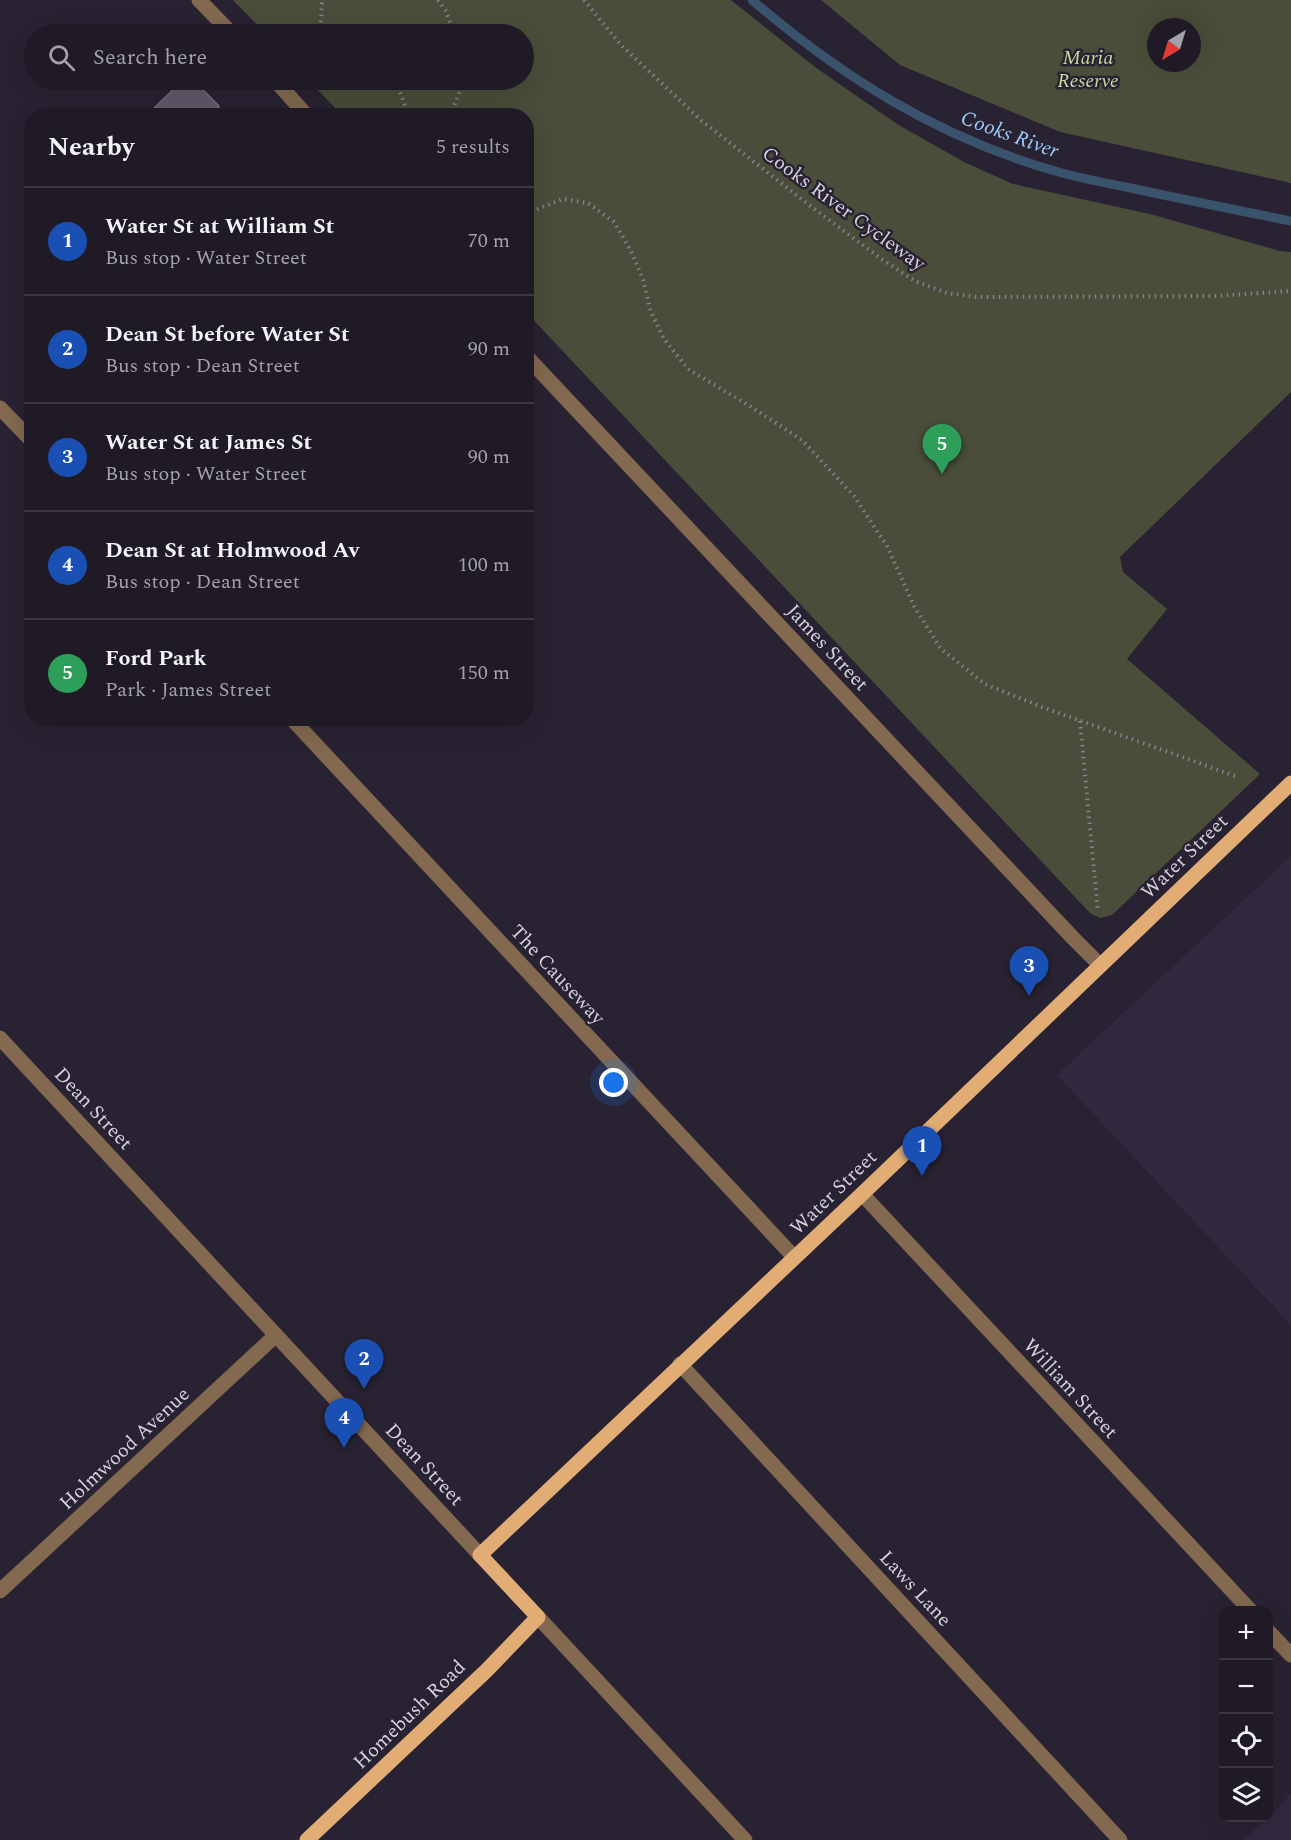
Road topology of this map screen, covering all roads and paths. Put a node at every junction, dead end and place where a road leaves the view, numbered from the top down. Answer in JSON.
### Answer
{"nodes":[{"id":1,"x":199,"y":0,"type":"edge"},
{"id":2,"x":324,"y":0,"type":"edge"},
{"id":3,"x":438,"y":0,"type":"edge"},
{"id":4,"x":584,"y":0,"type":"edge"},
{"id":5,"x":222,"y":24,"type":"edge"},
{"id":6,"x":321,"y":24,"type":"edge"},
{"id":7,"x":451,"y":24,"type":"edge"},
{"id":8,"x":283,"y":90,"type":"edge"},
{"id":9,"x":399,"y":90,"type":"edge"},
{"id":10,"x":460,"y":90,"type":"edge"},
{"id":11,"x":300,"y":108,"type":"edge"},
{"id":12,"x":407,"y":108,"type":"edge"},
{"id":13,"x":453,"y":108,"type":"edge"},
{"id":14,"x":534,"y":210,"type":"edge"},
{"id":15,"x":1291,"y":291,"type":"edge"},
{"id":16,"x":534,"y":365,"type":"edge"},
{"id":17,"x":0,"y":408,"type":"edge"},
{"id":18,"x":24,"y":433,"type":"edge"},
{"id":19,"x":1080,"y":721,"type":"junction"},
{"id":20,"x":298,"y":726,"type":"edge"},
{"id":21,"x":1238,"y":777,"type":"dead end"},
{"id":22,"x":1291,"y":783,"type":"edge"},
{"id":23,"x":1098,"y":912,"type":"dead end"},
{"id":24,"x":1100,"y":965,"type":"junction"},
{"id":25,"x":2,"y":1045,"type":"edge"},
{"id":26,"x":862,"y":1194,"type":"junction"},
{"id":27,"x":794,"y":1257,"type":"junction"},
{"id":28,"x":276,"y":1335,"type":"junction"},
{"id":29,"x":680,"y":1364,"type":"junction"},
{"id":30,"x":480,"y":1555,"type":"junction"},
{"id":31,"x":0,"y":1591,"type":"edge"},
{"id":32,"x":1245,"y":1606,"type":"edge"},
{"id":33,"x":538,"y":1617,"type":"junction"},
{"id":34,"x":1273,"y":1635,"type":"edge"},
{"id":35,"x":1291,"y":1655,"type":"edge"},
{"id":36,"x":307,"y":1840,"type":"edge"},
{"id":37,"x":745,"y":1840,"type":"edge"},
{"id":38,"x":1120,"y":1840,"type":"edge"}],
"edges":[{"from":1,"to":5,"type":"street"},
{"from":2,"to":6,"type":"path"},
{"from":3,"to":7,"type":"path"},
{"from":4,"to":15,"type":"path","name":"Cooks River Cycleway"},
{"from":8,"to":11,"type":"street"},
{"from":9,"to":12,"type":"path"},
{"from":10,"to":13,"type":"path"},
{"from":14,"to":19,"type":"path"},
{"from":16,"to":24,"type":"street","name":"James Street"},
{"from":17,"to":18,"type":"street"},
{"from":19,"to":21,"type":"path"},
{"from":19,"to":23,"type":"path"},
{"from":20,"to":27,"type":"street","name":"The Causeway"},
{"from":22,"to":24,"type":"main road","name":"Water Street"},
{"from":24,"to":26,"type":"main road","name":"Water Street"},
{"from":25,"to":28,"type":"street","name":"Dean Street"},
{"from":26,"to":27,"type":"main road","name":"Water Street"},
{"from":26,"to":32,"type":"street","name":"William Street"},
{"from":27,"to":29,"type":"main road","name":"Water Street"},
{"from":28,"to":30,"type":"street","name":"Dean Street"},
{"from":28,"to":31,"type":"street","name":"Holmwood Avenue"},
{"from":29,"to":30,"type":"main road","name":"Water Street"},
{"from":29,"to":38,"type":"street","name":"Laws Lane"},
{"from":30,"to":33,"type":"main road","name":"Dean Street"},
{"from":33,"to":36,"type":"main road","name":"Homebush Road"},
{"from":33,"to":37,"type":"street","name":"Dean Street"},
{"from":34,"to":35,"type":"street"}]}
